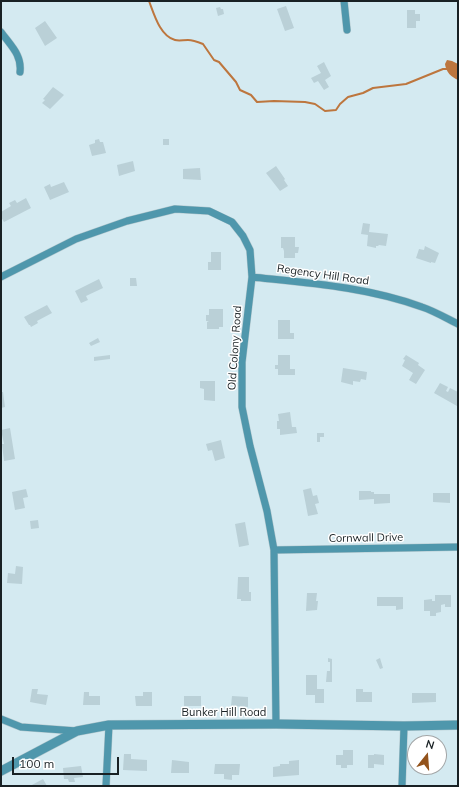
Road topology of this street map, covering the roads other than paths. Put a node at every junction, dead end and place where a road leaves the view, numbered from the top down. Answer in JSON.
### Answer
{"nodes":[{"id":1,"x":344,"y":1,"type":"edge"},
{"id":2,"x":347,"y":30,"type":"dead end"},
{"id":3,"x":1,"y":32,"type":"edge"},
{"id":4,"x":20,"y":72,"type":"dead end"},
{"id":5,"x":1,"y":277,"type":"edge"},
{"id":6,"x":252,"y":277,"type":"junction"},
{"id":7,"x":458,"y":324,"type":"edge"},
{"id":8,"x":458,"y":547,"type":"edge"},
{"id":9,"x":274,"y":550,"type":"junction"},
{"id":10,"x":1,"y":719,"type":"edge"},
{"id":11,"x":276,"y":724,"type":"junction"},
{"id":12,"x":109,"y":725,"type":"junction"},
{"id":13,"x":458,"y":725,"type":"edge"},
{"id":14,"x":404,"y":726,"type":"junction"},
{"id":15,"x":77,"y":731,"type":"junction"},
{"id":16,"x":1,"y":771,"type":"edge"},
{"id":17,"x":106,"y":786,"type":"edge"},
{"id":18,"x":402,"y":786,"type":"edge"}],
"edges":[{"from":1,"to":2,"type":"street"},
{"from":3,"to":4,"type":"street"},
{"from":5,"to":6,"type":"street","name":"Old Colony Road"},
{"from":6,"to":7,"type":"street","name":"Regency Hill Road"},
{"from":6,"to":9,"type":"street","name":"Old Colony Road"},
{"from":8,"to":9,"type":"street","name":"Cornwall Drive"},
{"from":9,"to":11,"type":"street","name":"Old Colony Road"},
{"from":10,"to":15,"type":"street"},
{"from":11,"to":12,"type":"street","name":"Bunker Hill Road"},
{"from":11,"to":14,"type":"street","name":"Bunker Hill Road"},
{"from":12,"to":15,"type":"street","name":"Bunker Hill Road"},
{"from":12,"to":17,"type":"street"},
{"from":13,"to":14,"type":"street","name":"Bunker Hill Road"},
{"from":14,"to":18,"type":"street"},
{"from":15,"to":16,"type":"street","name":"Bunker Hill Road"}]}
